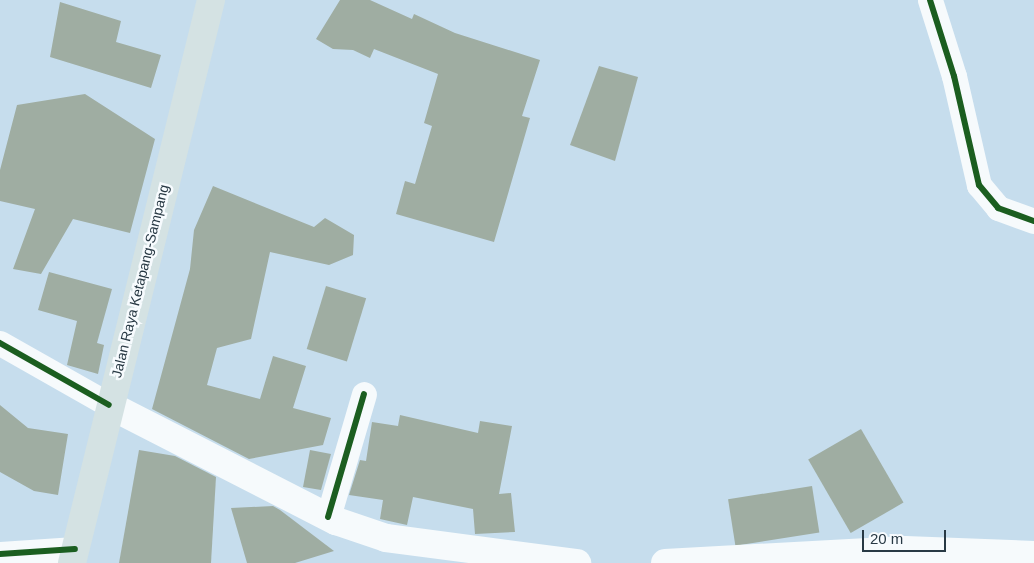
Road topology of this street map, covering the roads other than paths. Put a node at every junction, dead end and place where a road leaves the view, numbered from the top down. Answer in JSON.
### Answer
{"nodes":[{"id":1,"x":211,"y":0,"type":"edge"},
{"id":2,"x":930,"y":0,"type":"edge"},
{"id":3,"x":1034,"y":221,"type":"edge"},
{"id":4,"x":0,"y":343,"type":"edge"},
{"id":5,"x":364,"y":394,"type":"dead end"},
{"id":6,"x":109,"y":405,"type":"junction"},
{"id":7,"x":328,"y":517,"type":"junction"},
{"id":8,"x":0,"y":554,"type":"edge"},
{"id":9,"x":1034,"y":555,"type":"edge"},
{"id":10,"x":73,"y":556,"type":"edge"},
{"id":11,"x":578,"y":563,"type":"edge"},
{"id":12,"x":665,"y":563,"type":"edge"}],
"edges":[{"from":1,"to":6,"type":"main road","name":"Jalan Raya Ketapang-Sampang"},
{"from":2,"to":3,"type":"street"},
{"from":4,"to":6,"type":"street"},
{"from":5,"to":7,"type":"street"},
{"from":6,"to":7,"type":"main road"},
{"from":6,"to":10,"type":"main road","name":"Jalan Raya Ketapang-Sampang"},
{"from":7,"to":11,"type":"main road"},
{"from":8,"to":10,"type":"street"},
{"from":9,"to":12,"type":"main road"}]}
